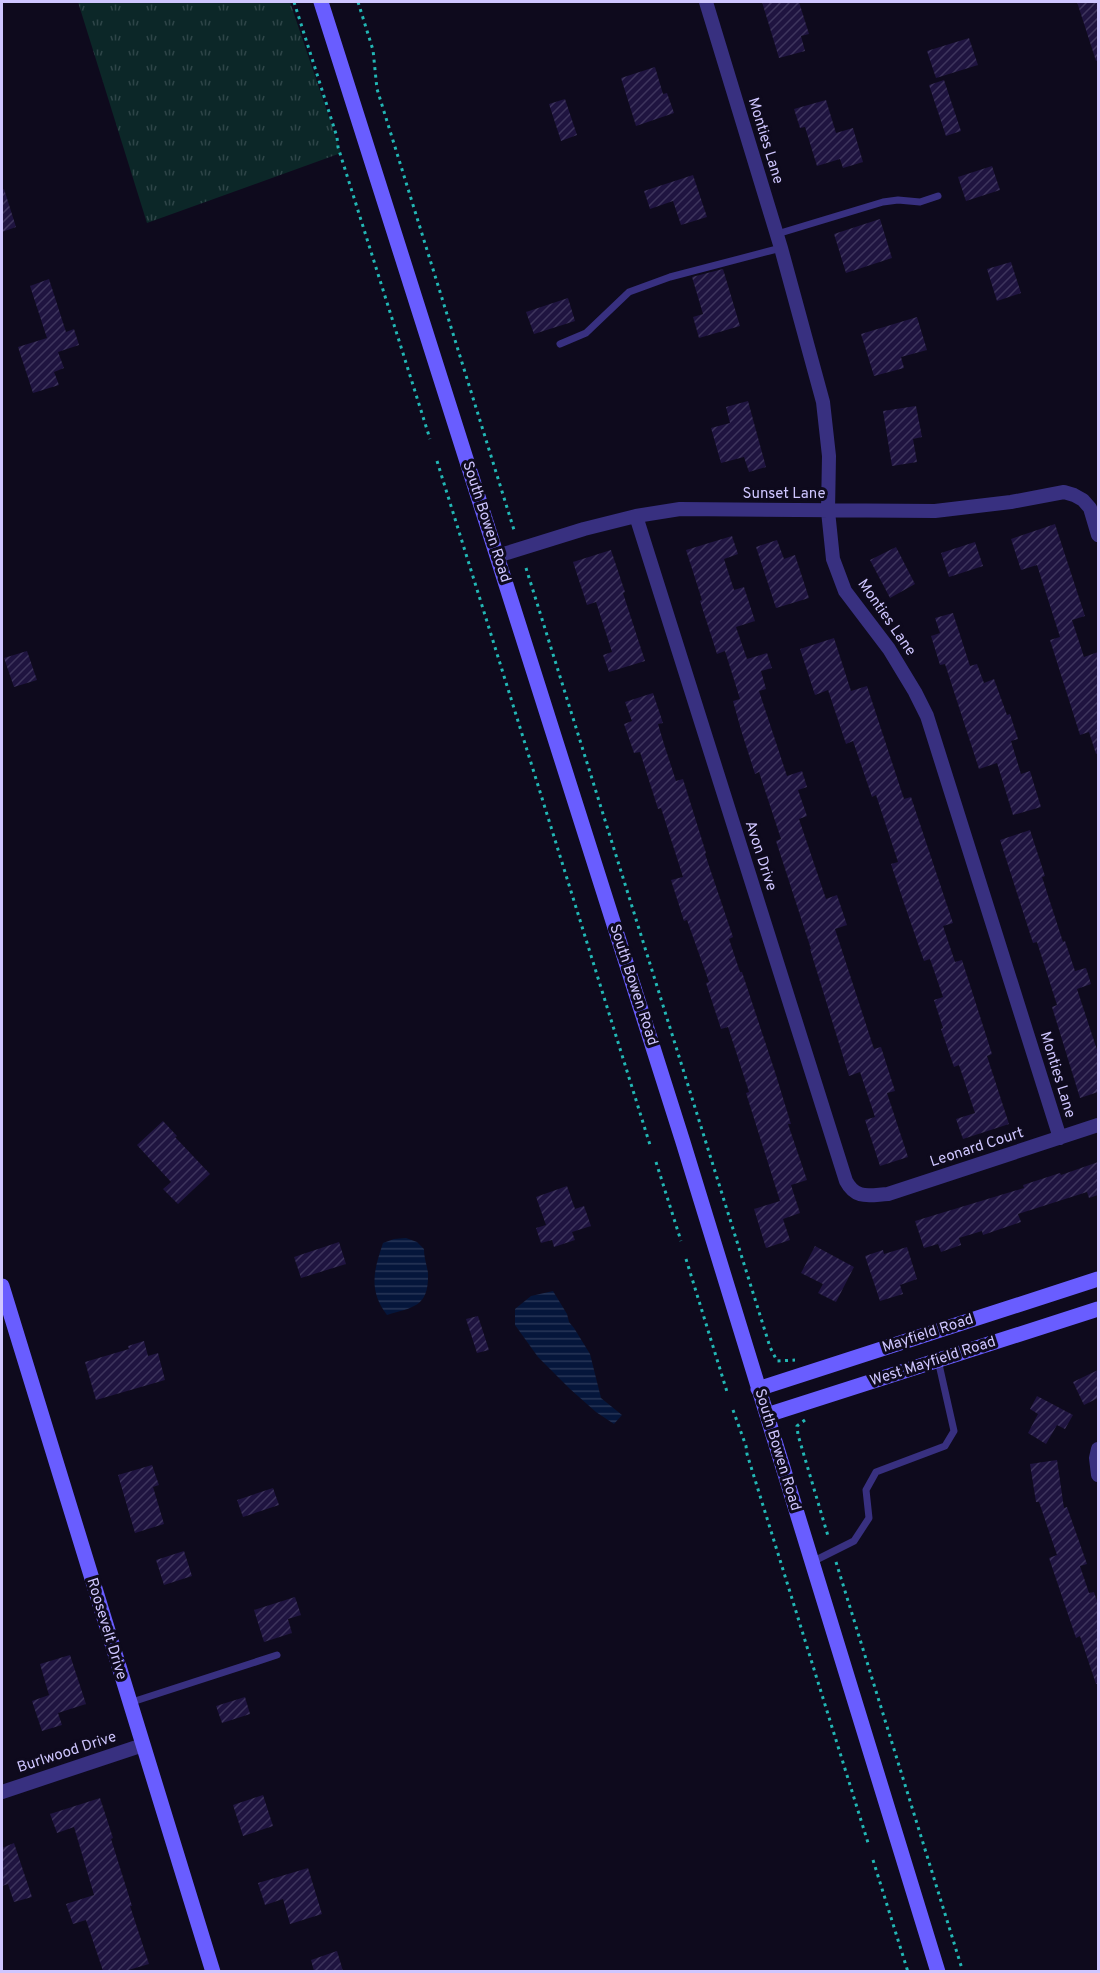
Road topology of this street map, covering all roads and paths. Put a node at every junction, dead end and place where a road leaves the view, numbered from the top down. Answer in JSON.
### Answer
{"nodes":[{"id":1,"x":294,"y":2,"type":"edge"},
{"id":2,"x":321,"y":2,"type":"edge"},
{"id":3,"x":358,"y":2,"type":"edge"},
{"id":4,"x":706,"y":2,"type":"edge"},
{"id":5,"x":938,"y":196,"type":"dead end"},
{"id":6,"x":777,"y":234,"type":"junction"},
{"id":7,"x":782,"y":248,"type":"junction"},
{"id":8,"x":560,"y":344,"type":"dead end"},
{"id":9,"x":430,"y":439,"type":"dead end"},
{"id":10,"x":437,"y":461,"type":"dead end"},
{"id":11,"x":828,"y":511,"type":"junction"},
{"id":12,"x":636,"y":516,"type":"junction"},
{"id":13,"x":514,"y":530,"type":"dead end"},
{"id":14,"x":1098,"y":535,"type":"edge"},
{"id":15,"x":497,"y":556,"type":"junction"},
{"id":16,"x":526,"y":568,"type":"dead end"},
{"id":17,"x":1098,"y":1125,"type":"edge"},
{"id":18,"x":1060,"y":1138,"type":"junction"},
{"id":19,"x":650,"y":1145,"type":"dead end"},
{"id":20,"x":656,"y":1162,"type":"dead end"},
{"id":21,"x":864,"y":1196,"type":"joint"},
{"id":22,"x":681,"y":1241,"type":"dead end"},
{"id":23,"x":686,"y":1259,"type":"dead end"},
{"id":24,"x":1098,"y":1279,"type":"edge"},
{"id":25,"x":2,"y":1286,"type":"edge"},
{"id":26,"x":1098,"y":1309,"type":"edge"},
{"id":27,"x":938,"y":1360,"type":"junction"},
{"id":28,"x":777,"y":1361,"type":"dead end"},
{"id":29,"x":758,"y":1389,"type":"junction"},
{"id":30,"x":728,"y":1395,"type":"dead end"},
{"id":31,"x":733,"y":1410,"type":"dead end"},
{"id":32,"x":767,"y":1415,"type":"junction"},
{"id":33,"x":797,"y":1426,"type":"dead end"},
{"id":34,"x":1098,"y":1449,"type":"edge"},
{"id":35,"x":1098,"y":1475,"type":"edge"},
{"id":36,"x":828,"y":1536,"type":"dead end"},
{"id":37,"x":812,"y":1562,"type":"junction"},
{"id":38,"x":836,"y":1562,"type":"dead end"},
{"id":39,"x":277,"y":1654,"type":"dead end"},
{"id":40,"x":129,"y":1703,"type":"junction"},
{"id":41,"x":143,"y":1745,"type":"junction"},
{"id":42,"x":2,"y":1792,"type":"edge"},
{"id":43,"x":869,"y":1846,"type":"dead end"},
{"id":44,"x":873,"y":1860,"type":"dead end"},
{"id":45,"x":213,"y":1971,"type":"edge"},
{"id":46,"x":908,"y":1971,"type":"edge"},
{"id":47,"x":938,"y":1971,"type":"edge"},
{"id":48,"x":963,"y":1971,"type":"edge"}],
"edges":[{"from":1,"to":9,"type":"path"},
{"from":2,"to":15,"type":"main road","name":"South Bowen Road"},
{"from":3,"to":13,"type":"path"},
{"from":4,"to":6,"type":"street","name":"Monties Lane"},
{"from":5,"to":6,"type":"lane"},
{"from":6,"to":7,"type":"street","name":"Monties Lane"},
{"from":7,"to":8,"type":"lane"},
{"from":7,"to":11,"type":"street","name":"Monties Lane"},
{"from":10,"to":19,"type":"path"},
{"from":11,"to":12,"type":"street","name":"Sunset Lane"},
{"from":11,"to":14,"type":"street","name":"Sunset Lane"},
{"from":11,"to":18,"type":"street","name":"Monties Lane"},
{"from":12,"to":15,"type":"street","name":"Sunset Lane"},
{"from":12,"to":21,"type":"street","name":"Avon Drive"},
{"from":15,"to":29,"type":"main road","name":"South Bowen Road"},
{"from":16,"to":28,"type":"path"},
{"from":17,"to":18,"type":"street","name":"Leonard Court"},
{"from":18,"to":21,"type":"street","name":"Leonard Court"},
{"from":20,"to":22,"type":"path"},
{"from":23,"to":30,"type":"path"},
{"from":24,"to":29,"type":"main road","name":"Mayfield Road"},
{"from":25,"to":40,"type":"main road","name":"Roosevelt Drive"},
{"from":26,"to":27,"type":"main road","name":"West Mayfield Road"},
{"from":27,"to":32,"type":"main road","name":"West Mayfield Road"},
{"from":27,"to":37,"type":"lane"},
{"from":29,"to":32,"type":"main road","name":"South Bowen Road"},
{"from":31,"to":43,"type":"path"},
{"from":32,"to":37,"type":"main road","name":"South Bowen Road"},
{"from":33,"to":36,"type":"path"},
{"from":34,"to":35,"type":"street"},
{"from":37,"to":47,"type":"main road","name":"South Bowen Road"},
{"from":38,"to":48,"type":"path"},
{"from":39,"to":40,"type":"lane"},
{"from":40,"to":41,"type":"main road","name":"Roosevelt Drive"},
{"from":41,"to":42,"type":"street","name":"Burlwood Drive"},
{"from":41,"to":45,"type":"main road","name":"Roosevelt Drive"},
{"from":44,"to":46,"type":"path"}]}
